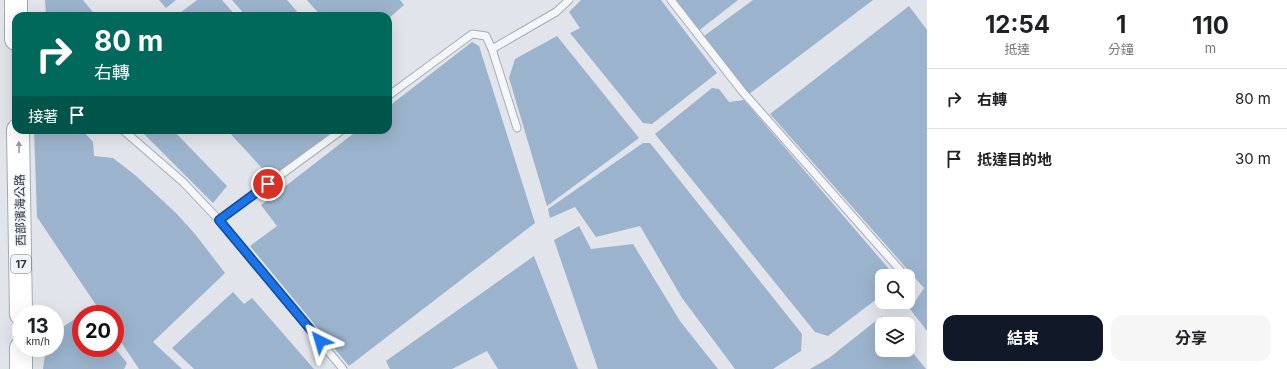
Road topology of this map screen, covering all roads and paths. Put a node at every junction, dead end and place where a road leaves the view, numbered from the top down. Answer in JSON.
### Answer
{"nodes":[{"id":1,"x":16,"y":0,"type":"edge"},
{"id":2,"x":569,"y":0,"type":"edge"},
{"id":3,"x":671,"y":0,"type":"edge"},
{"id":4,"x":16,"y":12,"type":"edge"},
{"id":5,"x":492,"y":50,"type":"junction"},
{"id":6,"x":392,"y":93,"type":"edge"},
{"id":7,"x":517,"y":128,"type":"dead end"},
{"id":8,"x":18,"y":134,"type":"edge"},
{"id":9,"x":127,"y":134,"type":"edge"},
{"id":10,"x":337,"y":134,"type":"edge"},
{"id":11,"x":219,"y":220,"type":"junction"},
{"id":12,"x":899,"y":269,"type":"edge"},
{"id":13,"x":21,"y":305,"type":"edge"},
{"id":14,"x":21,"y":357,"type":"edge"},
{"id":15,"x":21,"y":369,"type":"edge"},
{"id":16,"x":343,"y":369,"type":"edge"}],
"edges":[{"from":1,"to":4,"type":"main road"},
{"from":2,"to":5,"type":"lane"},
{"from":3,"to":12,"type":"lane"},
{"from":5,"to":6,"type":"lane"},
{"from":5,"to":7,"type":"lane"},
{"from":13,"to":8,"type":"main road","name":"西部濱海公路","number":"17","one_way":true},
{"from":9,"to":11,"type":"lane"},
{"from":10,"to":11,"type":"lane"},
{"from":11,"to":16,"type":"lane"},
{"from":14,"to":15,"type":"main road"}]}
